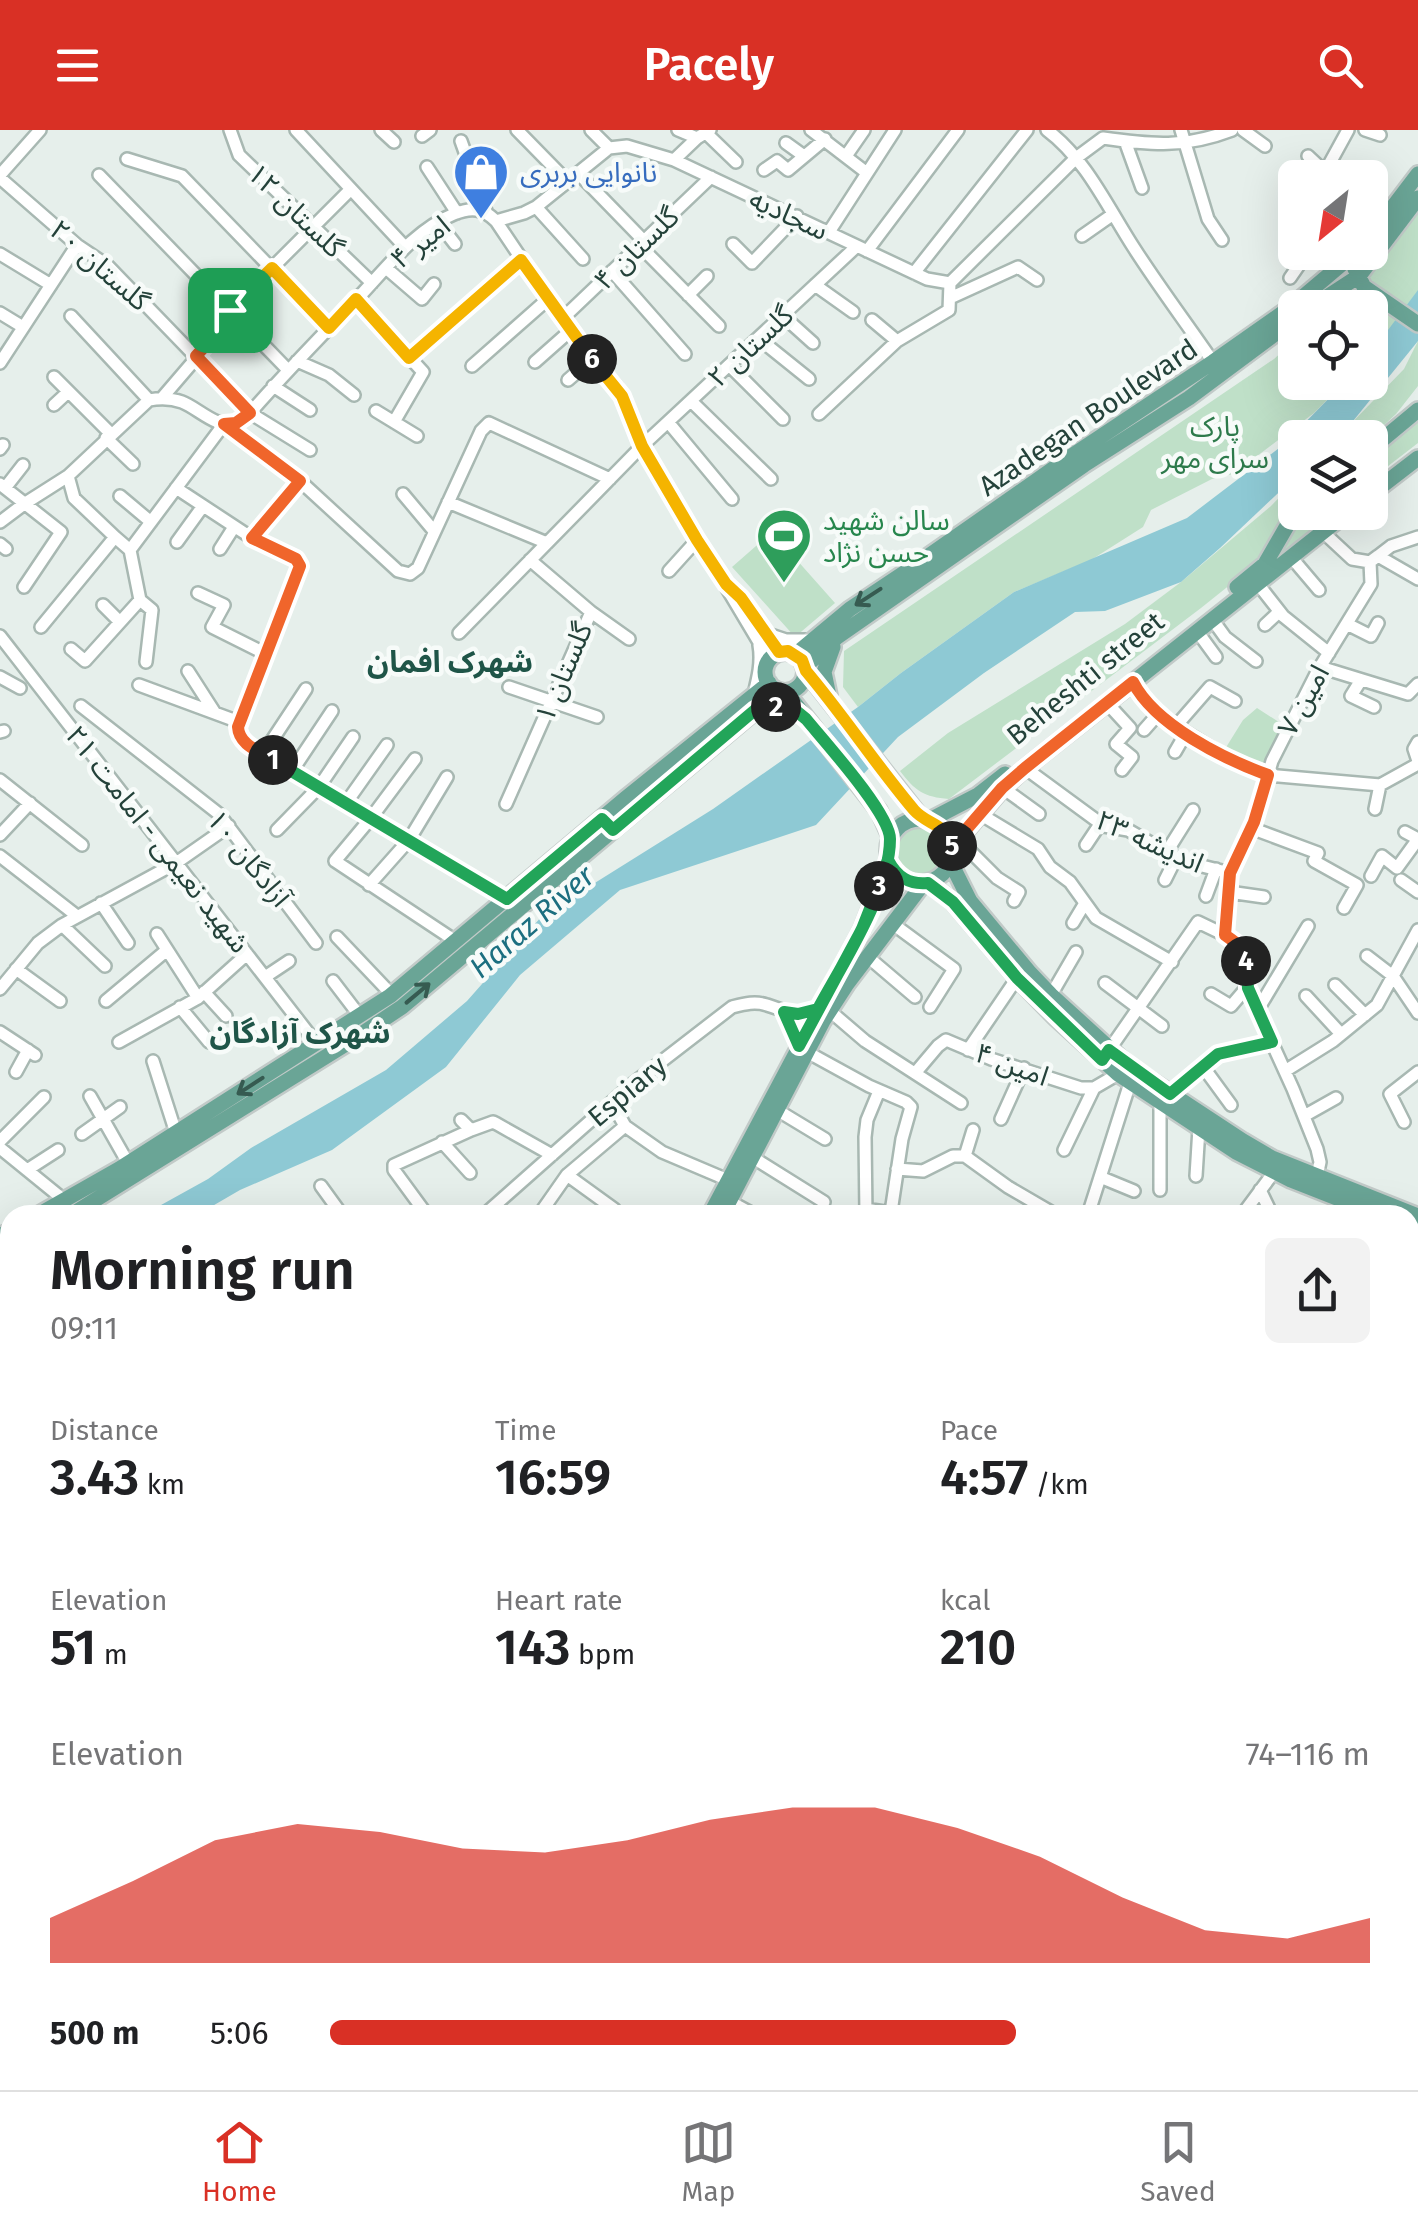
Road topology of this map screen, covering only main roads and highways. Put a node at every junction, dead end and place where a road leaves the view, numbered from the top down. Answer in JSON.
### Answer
{"nodes":[{"id":1,"x":1418,"y":174,"type":"edge"},
{"id":2,"x":1418,"y":198,"type":"edge"},
{"id":3,"x":1388,"y":213,"type":"edge"},
{"id":4,"x":1336,"y":270,"type":"edge"},
{"id":5,"x":1357,"y":270,"type":"edge"},
{"id":6,"x":1359,"y":276,"type":"junction"},
{"id":7,"x":1338,"y":290,"type":"edge"},
{"id":8,"x":1418,"y":324,"type":"edge"},
{"id":9,"x":1278,"y":332,"type":"edge"},
{"id":10,"x":1418,"y":410,"type":"edge"},
{"id":11,"x":1388,"y":435,"type":"edge"},
{"id":12,"x":1418,"y":458,"type":"edge"},
{"id":13,"x":1388,"y":481,"type":"edge"},
{"id":14,"x":1031,"y":493,"type":"junction"},
{"id":15,"x":1008,"y":510,"type":"junction"},
{"id":16,"x":1285,"y":530,"type":"edge"},
{"id":17,"x":1325,"y":530,"type":"edge"},
{"id":18,"x":838,"y":638,"type":"junction"},
{"id":19,"x":791,"y":661,"type":"junction"},
{"id":20,"x":778,"y":689,"type":"junction"},
{"id":21,"x":830,"y":700,"type":"junction"},
{"id":22,"x":754,"y":702,"type":"junction"},
{"id":23,"x":806,"y":719,"type":"junction"},
{"id":24,"x":926,"y":820,"type":"junction"},
{"id":25,"x":608,"y":824,"type":"junction"},
{"id":26,"x":890,"y":838,"type":"junction"},
{"id":27,"x":954,"y":850,"type":"junction"},
{"id":28,"x":888,"y":860,"type":"junction"},
{"id":29,"x":926,"y":883,"type":"junction"},
{"id":30,"x":824,"y":1010,"type":"junction"},
{"id":31,"x":803,"y":1049,"type":"junction"},
{"id":32,"x":1105,"y":1055,"type":"junction"},
{"id":33,"x":1165,"y":1099,"type":"junction"},
{"id":34,"x":71,"y":1205,"type":"edge"},
{"id":35,"x":72,"y":1205,"type":"edge"},
{"id":36,"x":715,"y":1205,"type":"edge"},
{"id":37,"x":728,"y":1205,"type":"edge"},
{"id":38,"x":1343,"y":1205,"type":"edge"},
{"id":39,"x":1390,"y":1205,"type":"edge"}],
"edges":[{"from":1,"to":3,"type":"main road"},
{"from":2,"to":6,"type":"main road"},
{"from":4,"to":14,"type":"main road","name":"Azadegan Boulevard"},
{"from":5,"to":6,"type":"main road"},
{"from":6,"to":7,"type":"main road"},
{"from":6,"to":8,"type":"main road"},
{"from":9,"to":14,"type":"main road","name":"Azadegan Boulevard"},
{"from":10,"to":11,"type":"main road"},
{"from":12,"to":13,"type":"main road"},
{"from":14,"to":15,"type":"main road","name":"Azadegan Boulevard"},
{"from":15,"to":18,"type":"main road","name":"Azadegan Boulevard"},
{"from":15,"to":19,"type":"main road","name":"Azadegan Boulevard","one_way":true},
{"from":16,"to":24,"type":"main road","name":"Beheshti street"},
{"from":17,"to":27,"type":"main road","name":"Beheshti street"},
{"from":18,"to":19,"type":"main road","name":"Azadegan Boulevard"},
{"from":18,"to":21,"type":"main road"},
{"from":19,"to":20,"type":"main road"},
{"from":19,"to":20,"type":"main road"},
{"from":19,"to":21,"type":"main road"},
{"from":20,"to":22,"type":"main road"},
{"from":20,"to":23,"type":"main road"},
{"from":21,"to":24,"type":"main road"},
{"from":22,"to":23,"type":"main road"},
{"from":22,"to":25,"type":"main road"},
{"from":23,"to":26,"type":"main road"},
{"from":24,"to":26,"type":"main road"},
{"from":24,"to":27,"type":"main road"},
{"from":25,"to":34,"type":"main road","one_way":true},
{"from":35,"to":25,"type":"main road","one_way":true},
{"from":26,"to":28,"type":"main road"},
{"from":27,"to":29,"type":"main road"},
{"from":27,"to":32,"type":"main road"},
{"from":28,"to":29,"type":"main road"},
{"from":28,"to":30,"type":"main road"},
{"from":29,"to":30,"type":"main road"},
{"from":29,"to":32,"type":"main road"},
{"from":30,"to":31,"type":"main road"},
{"from":31,"to":36,"type":"main road"},
{"from":31,"to":37,"type":"main road"},
{"from":32,"to":33,"type":"main road"},
{"from":32,"to":33,"type":"main road"},
{"from":33,"to":38,"type":"main road"},
{"from":33,"to":39,"type":"main road"}]}
